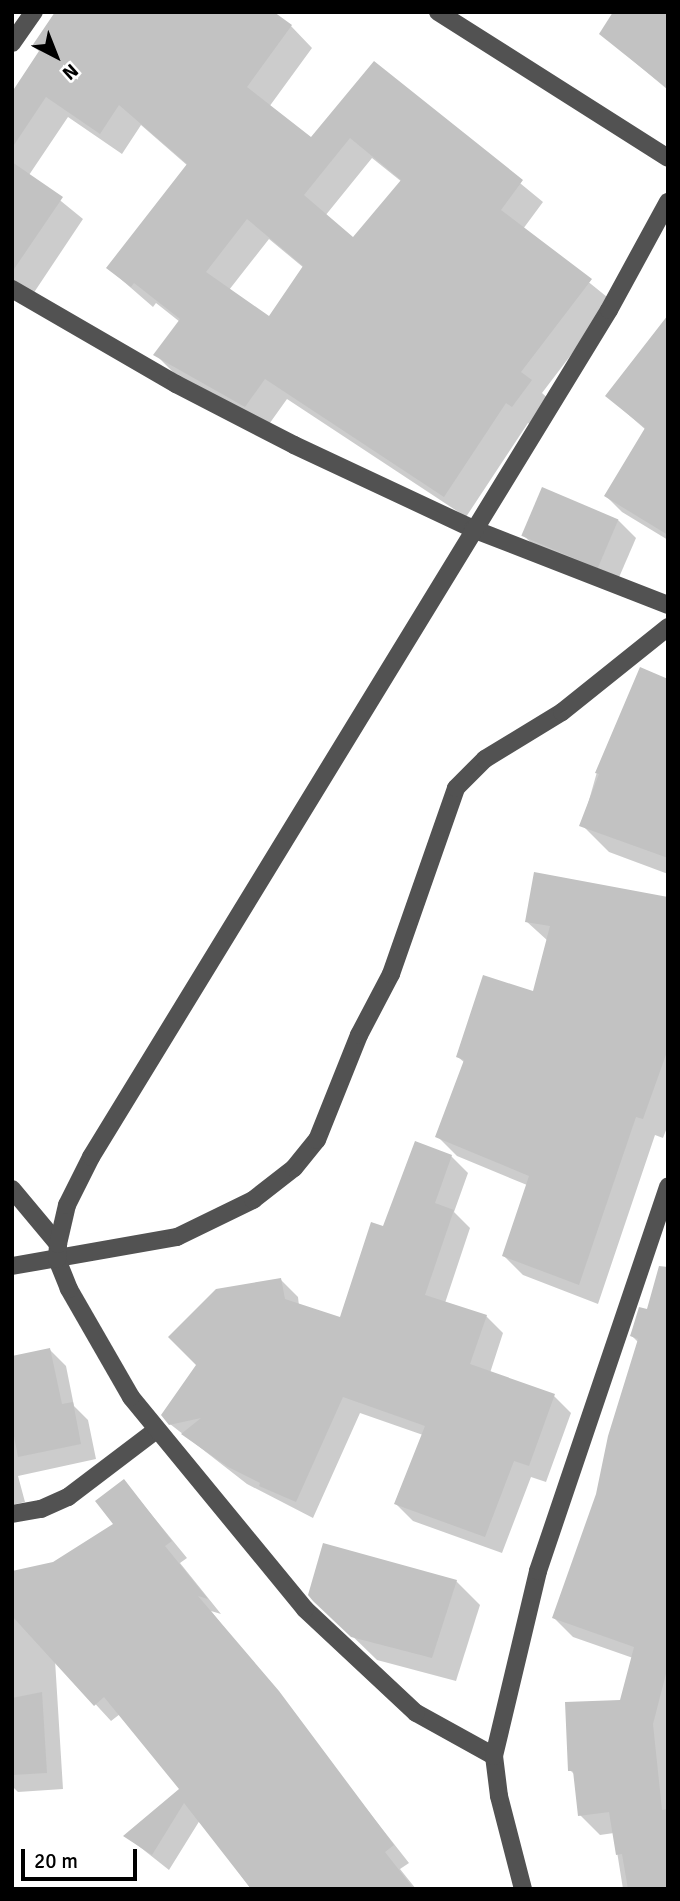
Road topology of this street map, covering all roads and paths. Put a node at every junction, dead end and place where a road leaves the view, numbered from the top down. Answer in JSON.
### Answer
{"nodes":[{"id":1,"x":34,"y":12,"type":"edge"},
{"id":2,"x":438,"y":12,"type":"edge"},
{"id":3,"x":12,"y":43,"type":"edge"},
{"id":4,"x":668,"y":158,"type":"edge"},
{"id":5,"x":668,"y":202,"type":"edge"},
{"id":6,"x":12,"y":289,"type":"edge"},
{"id":7,"x":473,"y":529,"type":"junction"},
{"id":8,"x":668,"y":605,"type":"edge"},
{"id":9,"x":668,"y":626,"type":"edge"},
{"id":10,"x":668,"y":1186,"type":"edge"},
{"id":11,"x":12,"y":1189,"type":"edge"},
{"id":12,"x":58,"y":1252,"type":"junction"},
{"id":13,"x":12,"y":1266,"type":"edge"},
{"id":14,"x":155,"y":1430,"type":"junction"},
{"id":15,"x":12,"y":1514,"type":"edge"},
{"id":16,"x":494,"y":1756,"type":"junction"},
{"id":17,"x":523,"y":1889,"type":"edge"}],
"edges":[{"from":1,"to":3,"type":"street"},
{"from":2,"to":4,"type":"street"},
{"from":5,"to":7,"type":"street"},
{"from":6,"to":7,"type":"street"},
{"from":7,"to":8,"type":"street"},
{"from":7,"to":12,"type":"street"},
{"from":9,"to":12,"type":"street"},
{"from":10,"to":16,"type":"street"},
{"from":11,"to":12,"type":"street"},
{"from":12,"to":13,"type":"street"},
{"from":12,"to":14,"type":"street"},
{"from":14,"to":15,"type":"street"},
{"from":14,"to":16,"type":"street"},
{"from":16,"to":17,"type":"street"}]}
